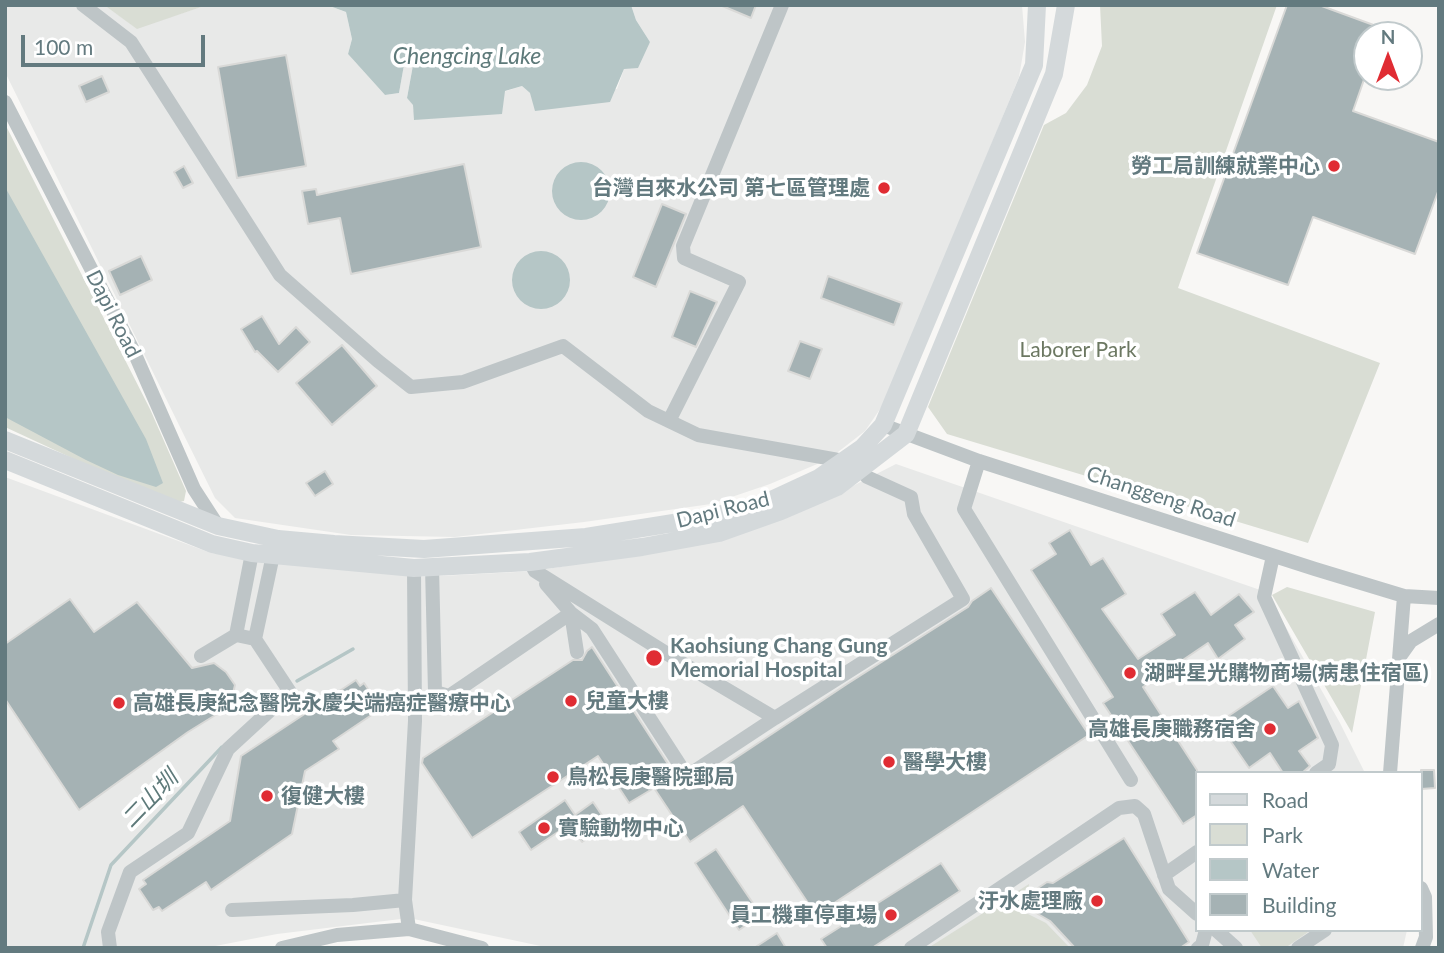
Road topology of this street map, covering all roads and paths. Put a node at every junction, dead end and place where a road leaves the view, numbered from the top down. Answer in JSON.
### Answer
{"nodes":[{"id":1,"x":83,"y":5,"type":"edge"},
{"id":2,"x":782,"y":5,"type":"edge"},
{"id":3,"x":1037,"y":5,"type":"edge"},
{"id":4,"x":1066,"y":5,"type":"edge"},
{"id":5,"x":5,"y":102,"type":"edge"},
{"id":6,"x":669,"y":421,"type":"junction"},
{"id":7,"x":883,"y":425,"type":"junction"},
{"id":8,"x":906,"y":434,"type":"junction"},
{"id":9,"x":5,"y":440,"type":"edge"},
{"id":10,"x":5,"y":460,"type":"edge"},
{"id":11,"x":844,"y":461,"type":"junction"},
{"id":12,"x":979,"y":461,"type":"junction"},
{"id":13,"x":861,"y":470,"type":"junction"},
{"id":14,"x":218,"y":526,"type":"junction"},
{"id":15,"x":252,"y":553,"type":"junction"},
{"id":16,"x":273,"y":555,"type":"junction"},
{"id":17,"x":1273,"y":556,"type":"junction"},
{"id":18,"x":533,"y":567,"type":"junction"},
{"id":19,"x":423,"y":568,"type":"junction"},
{"id":20,"x":1404,"y":596,"type":"junction"},
{"id":21,"x":1439,"y":598,"type":"edge"},
{"id":22,"x":571,"y":613,"type":"junction"},
{"id":23,"x":1439,"y":624,"type":"edge"},
{"id":24,"x":236,"y":635,"type":"junction"},
{"id":25,"x":255,"y":639,"type":"junction"},
{"id":26,"x":577,"y":652,"type":"dead end"},
{"id":27,"x":201,"y":656,"type":"dead end"},
{"id":28,"x":1401,"y":656,"type":"junction"},
{"id":29,"x":775,"y":718,"type":"junction"},
{"id":30,"x":1319,"y":771,"type":"edge"},
{"id":31,"x":1390,"y":771,"type":"edge"},
{"id":32,"x":1131,"y":779,"type":"dead end"},
{"id":33,"x":1196,"y":853,"type":"edge"},
{"id":34,"x":1164,"y":874,"type":"junction"},
{"id":35,"x":1423,"y":892,"type":"edge"},
{"id":36,"x":405,"y":900,"type":"junction"},
{"id":37,"x":232,"y":910,"type":"dead end"},
{"id":38,"x":1196,"y":913,"type":"edge"},
{"id":39,"x":409,"y":929,"type":"junction"},
{"id":40,"x":1205,"y":932,"type":"edge"},
{"id":41,"x":1218,"y":932,"type":"edge"},
{"id":42,"x":1322,"y":932,"type":"edge"},
{"id":43,"x":110,"y":948,"type":"edge"},
{"id":44,"x":282,"y":948,"type":"edge"},
{"id":45,"x":482,"y":948,"type":"edge"},
{"id":46,"x":911,"y":948,"type":"edge"},
{"id":47,"x":1198,"y":948,"type":"edge"},
{"id":48,"x":1236,"y":948,"type":"edge"},
{"id":49,"x":1298,"y":948,"type":"edge"},
{"id":50,"x":1422,"y":948,"type":"edge"}],
"edges":[{"from":1,"to":6,"type":"street"},
{"from":2,"to":6,"type":"street"},
{"from":3,"to":7,"type":"main road","name":"Dapi Road"},
{"from":4,"to":8,"type":"main road","name":"Dapi Road"},
{"from":5,"to":14,"type":"street","name":"Dapi Road"},
{"from":6,"to":11,"type":"street"},
{"from":7,"to":8,"type":"street","name":"Changgeng Road"},
{"from":7,"to":11,"type":"main road","name":"Dapi Road"},
{"from":8,"to":12,"type":"street","name":"Changgeng Road"},
{"from":8,"to":13,"type":"main road","name":"Dapi Road"},
{"from":9,"to":14,"type":"main road","name":"Dapi Road"},
{"from":10,"to":15,"type":"main road","name":"Dapi Road"},
{"from":11,"to":14,"type":"main road","name":"Dapi Road"},
{"from":12,"to":17,"type":"street","name":"Changgeng Road"},
{"from":12,"to":32,"type":"street"},
{"from":13,"to":18,"type":"main road","name":"Dapi Road"},
{"from":13,"to":29,"type":"street"},
{"from":15,"to":16,"type":"main road","name":"Dapi Road"},
{"from":15,"to":24,"type":"street"},
{"from":16,"to":19,"type":"main road","name":"Dapi Road"},
{"from":16,"to":25,"type":"street"},
{"from":17,"to":20,"type":"street","name":"Changgeng Road"},
{"from":17,"to":30,"type":"street"},
{"from":18,"to":19,"type":"main road","name":"Dapi Road"},
{"from":18,"to":22,"type":"street"},
{"from":18,"to":29,"type":"street"},
{"from":19,"to":22,"type":"street"},
{"from":19,"to":36,"type":"street"},
{"from":20,"to":21,"type":"street","name":"Changgeng Road"},
{"from":20,"to":28,"type":"street"},
{"from":22,"to":26,"type":"street"},
{"from":22,"to":29,"type":"street"},
{"from":23,"to":28,"type":"street"},
{"from":24,"to":25,"type":"street"},
{"from":24,"to":27,"type":"street"},
{"from":25,"to":43,"type":"street"},
{"from":28,"to":31,"type":"street"},
{"from":33,"to":34,"type":"street"},
{"from":34,"to":38,"type":"street"},
{"from":34,"to":46,"type":"street"},
{"from":35,"to":50,"type":"street"},
{"from":36,"to":37,"type":"street"},
{"from":36,"to":39,"type":"street"},
{"from":39,"to":44,"type":"street"},
{"from":39,"to":45,"type":"street"},
{"from":40,"to":47,"type":"street"},
{"from":41,"to":48,"type":"street"},
{"from":42,"to":49,"type":"street"}]}
